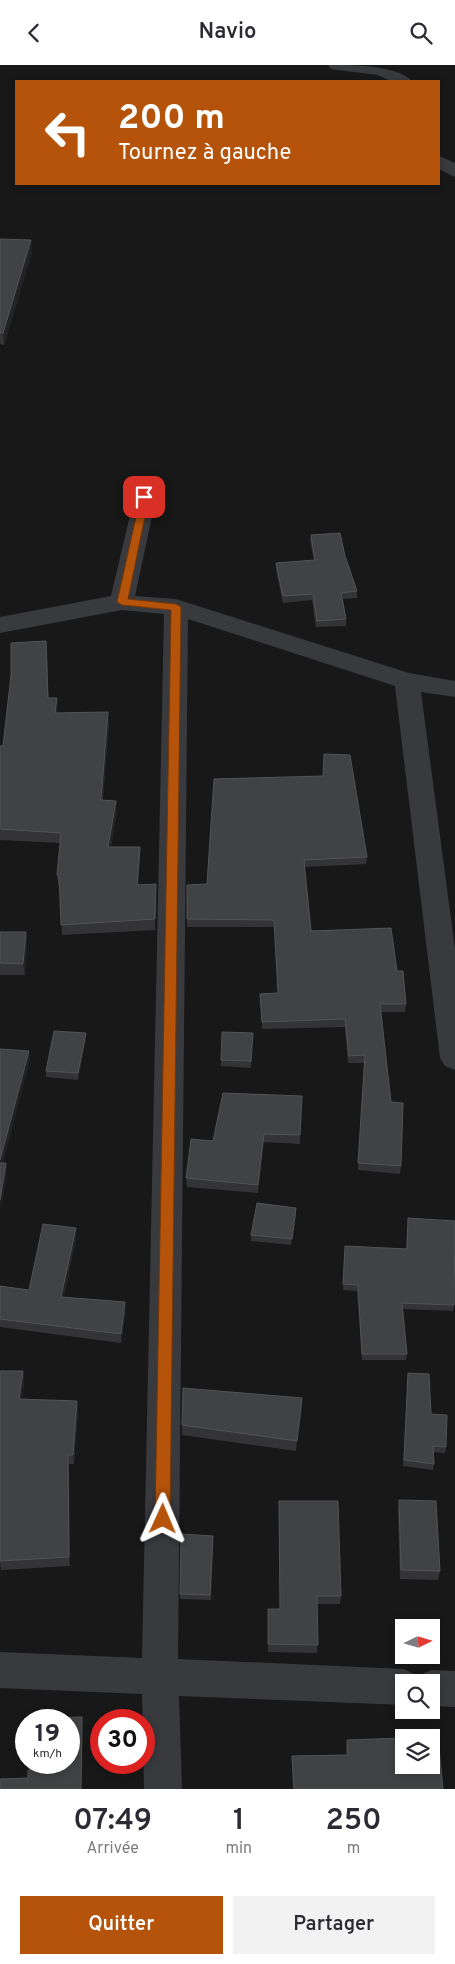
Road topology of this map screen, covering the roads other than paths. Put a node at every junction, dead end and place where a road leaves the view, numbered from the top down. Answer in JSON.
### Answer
{"nodes":[{"id":1,"x":337,"y":65,"type":"edge"},
{"id":2,"x":400,"y":80,"type":"edge"},
{"id":3,"x":440,"y":162,"type":"edge"},
{"id":4,"x":455,"y":171,"type":"edge"},
{"id":5,"x":144,"y":497,"type":"dead end"},
{"id":6,"x":122,"y":602,"type":"junction"},
{"id":7,"x":176,"y":607,"type":"junction"},
{"id":8,"x":0,"y":625,"type":"edge"},
{"id":9,"x":407,"y":681,"type":"junction"},
{"id":10,"x":455,"y":689,"type":"edge"},
{"id":11,"x":455,"y":1058,"type":"edge"},
{"id":12,"x":0,"y":1669,"type":"edge"},
{"id":13,"x":160,"y":1677,"type":"junction"},
{"id":14,"x":395,"y":1687,"type":"edge"},
{"id":15,"x":440,"y":1688,"type":"edge"},
{"id":16,"x":455,"y":1689,"type":"edge"},
{"id":17,"x":162,"y":1789,"type":"edge"}],
"edges":[{"from":1,"to":2,"type":"street"},
{"from":3,"to":4,"type":"street"},
{"from":5,"to":6,"type":"street"},
{"from":6,"to":7,"type":"street"},
{"from":6,"to":8,"type":"street"},
{"from":7,"to":9,"type":"street"},
{"from":7,"to":13,"type":"street"},
{"from":9,"to":10,"type":"street"},
{"from":9,"to":11,"type":"street"},
{"from":12,"to":13,"type":"street"},
{"from":13,"to":14,"type":"street"},
{"from":13,"to":17,"type":"street"},
{"from":15,"to":16,"type":"street"}]}
